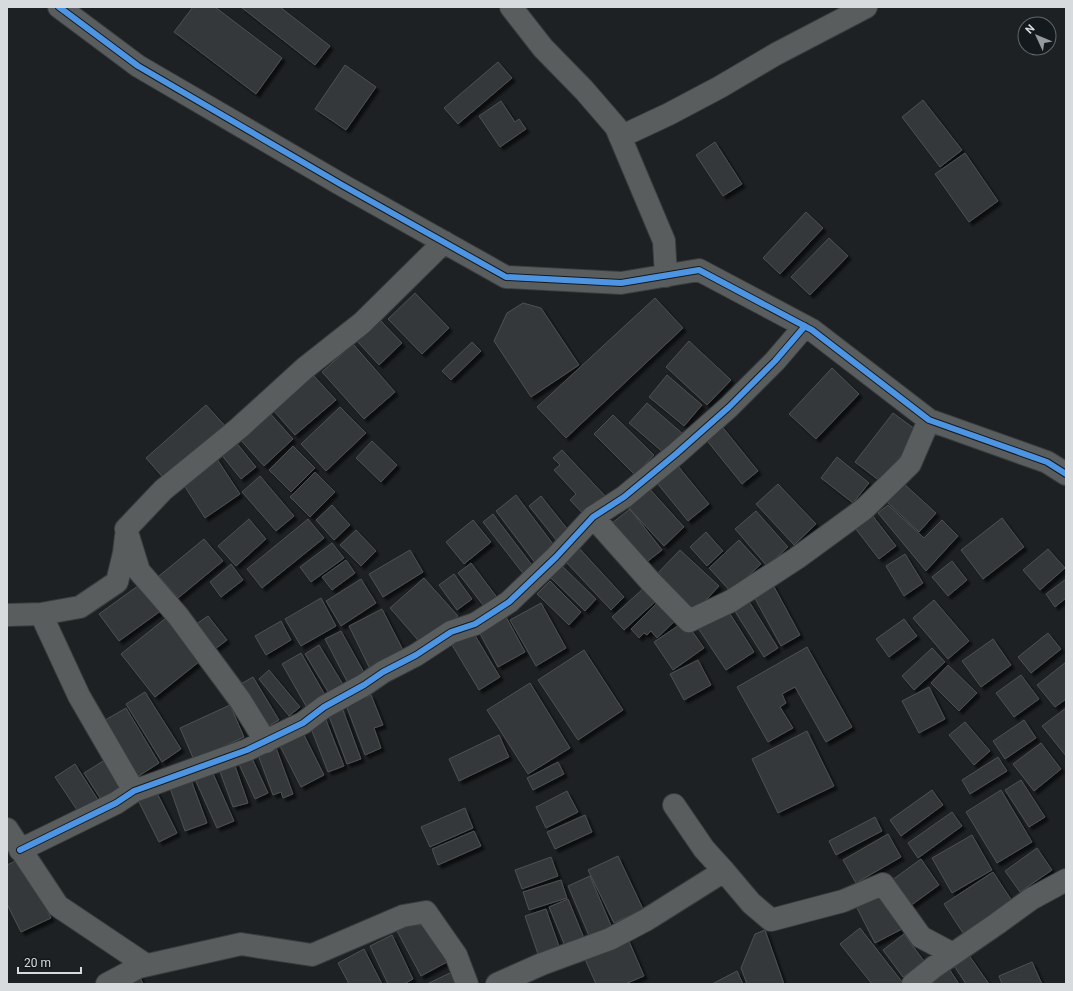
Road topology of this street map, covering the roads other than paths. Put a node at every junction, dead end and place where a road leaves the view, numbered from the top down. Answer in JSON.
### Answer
{"nodes":[{"id":1,"x":59,"y":7,"type":"edge"},
{"id":2,"x":511,"y":7,"type":"edge"},
{"id":3,"x":866,"y":7,"type":"edge"},
{"id":4,"x":620,"y":137,"type":"junction"},
{"id":5,"x":444,"y":242,"type":"junction"},
{"id":6,"x":666,"y":276,"type":"junction"},
{"id":7,"x":805,"y":326,"type":"junction"},
{"id":8,"x":929,"y":420,"type":"junction"},
{"id":9,"x":1066,"y":474,"type":"edge"},
{"id":10,"x":593,"y":517,"type":"junction"},
{"id":11,"x":126,"y":529,"type":"junction"},
{"id":12,"x":41,"y":614,"type":"junction"},
{"id":13,"x":7,"y":615,"type":"edge"},
{"id":14,"x":266,"y":742,"type":"junction"},
{"id":15,"x":134,"y":791,"type":"junction"},
{"id":16,"x":674,"y":805,"type":"dead end"},
{"id":17,"x":7,"y":829,"type":"edge"},
{"id":18,"x":20,"y":850,"type":"junction"},
{"id":19,"x":724,"y":871,"type":"junction"},
{"id":20,"x":1066,"y":880,"type":"edge"},
{"id":21,"x":953,"y":954,"type":"junction"},
{"id":22,"x":144,"y":972,"type":"edge"},
{"id":23,"x":107,"y":984,"type":"edge"},
{"id":24,"x":467,"y":984,"type":"edge"},
{"id":25,"x":497,"y":984,"type":"edge"},
{"id":26,"x":914,"y":984,"type":"edge"}],
"edges":[{"from":1,"to":5,"type":"street"},
{"from":2,"to":4,"type":"street"},
{"from":3,"to":4,"type":"street"},
{"from":4,"to":6,"type":"street"},
{"from":5,"to":6,"type":"street"},
{"from":5,"to":11,"type":"street"},
{"from":6,"to":7,"type":"street"},
{"from":7,"to":8,"type":"street"},
{"from":7,"to":10,"type":"street"},
{"from":8,"to":9,"type":"street"},
{"from":8,"to":10,"type":"street"},
{"from":10,"to":14,"type":"street"},
{"from":11,"to":12,"type":"street"},
{"from":11,"to":14,"type":"street"},
{"from":12,"to":13,"type":"street"},
{"from":12,"to":15,"type":"street"},
{"from":14,"to":15,"type":"street"},
{"from":15,"to":18,"type":"street"},
{"from":16,"to":19,"type":"street"},
{"from":17,"to":18,"type":"street"},
{"from":18,"to":22,"type":"street"},
{"from":19,"to":21,"type":"street"},
{"from":19,"to":25,"type":"street"},
{"from":20,"to":21,"type":"street"},
{"from":21,"to":26,"type":"street"},
{"from":22,"to":23,"type":"street"},
{"from":22,"to":24,"type":"street"}]}
